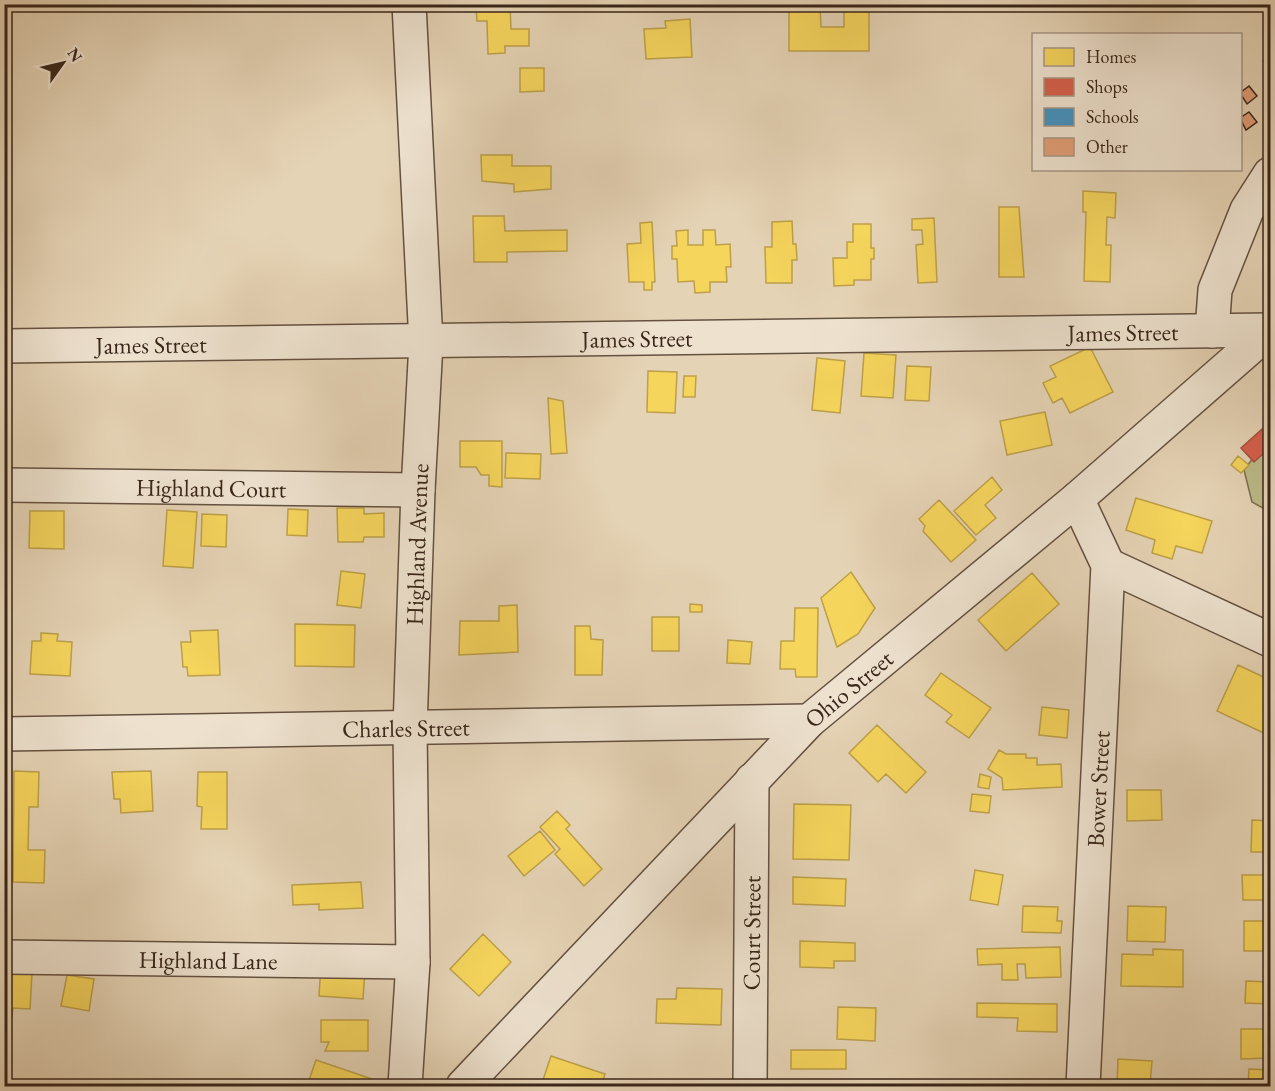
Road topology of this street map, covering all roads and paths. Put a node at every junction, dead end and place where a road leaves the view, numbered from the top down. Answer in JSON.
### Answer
{"nodes":[{"id":1,"x":409,"y":4,"type":"edge"},
{"id":2,"x":1270,"y":174,"type":"edge"},
{"id":3,"x":1270,"y":330,"type":"edge"},
{"id":4,"x":1212,"y":331,"type":"junction"},
{"id":5,"x":426,"y":343,"type":"junction"},
{"id":6,"x":4,"y":345,"type":"edge"},
{"id":7,"x":4,"y":485,"type":"edge"},
{"id":8,"x":417,"y":490,"type":"junction"},
{"id":9,"x":1077,"y":499,"type":"junction"},
{"id":10,"x":1108,"y":565,"type":"junction"},
{"id":11,"x":1270,"y":640,"type":"edge"},
{"id":12,"x":809,"y":721,"type":"junction"},
{"id":13,"x":410,"y":729,"type":"junction"},
{"id":14,"x":4,"y":734,"type":"edge"},
{"id":15,"x":752,"y":780,"type":"junction"},
{"id":16,"x":4,"y":957,"type":"edge"},
{"id":17,"x":413,"y":962,"type":"junction"},
{"id":18,"x":405,"y":1086,"type":"edge"},
{"id":19,"x":463,"y":1086,"type":"edge"},
{"id":20,"x":750,"y":1086,"type":"edge"},
{"id":21,"x":1083,"y":1086,"type":"edge"}],
"edges":[{"from":1,"to":5,"type":"street","name":"Highland Avenue"},
{"from":2,"to":4,"type":"street"},
{"from":3,"to":4,"type":"street","name":"James Street"},
{"from":3,"to":9,"type":"street","name":"Ohio Street"},
{"from":4,"to":5,"type":"street","name":"James Street"},
{"from":5,"to":6,"type":"street","name":"James Street"},
{"from":5,"to":8,"type":"street","name":"Highland Avenue"},
{"from":7,"to":8,"type":"street","name":"Highland Court"},
{"from":8,"to":13,"type":"street","name":"Highland Avenue"},
{"from":9,"to":10,"type":"street","name":"Bower Street"},
{"from":9,"to":12,"type":"street","name":"Ohio Street"},
{"from":10,"to":11,"type":"street"},
{"from":10,"to":21,"type":"street","name":"Bower Street"},
{"from":12,"to":13,"type":"street","name":"Charles Street"},
{"from":12,"to":15,"type":"street","name":"Ohio Street"},
{"from":13,"to":14,"type":"street","name":"Charles Street"},
{"from":13,"to":17,"type":"street","name":"Highland Avenue"},
{"from":15,"to":19,"type":"street","name":"Ohio Street"},
{"from":15,"to":20,"type":"street","name":"Court Street"},
{"from":16,"to":17,"type":"street","name":"Highland Lane"},
{"from":17,"to":18,"type":"street","name":"Highland Avenue"}]}
